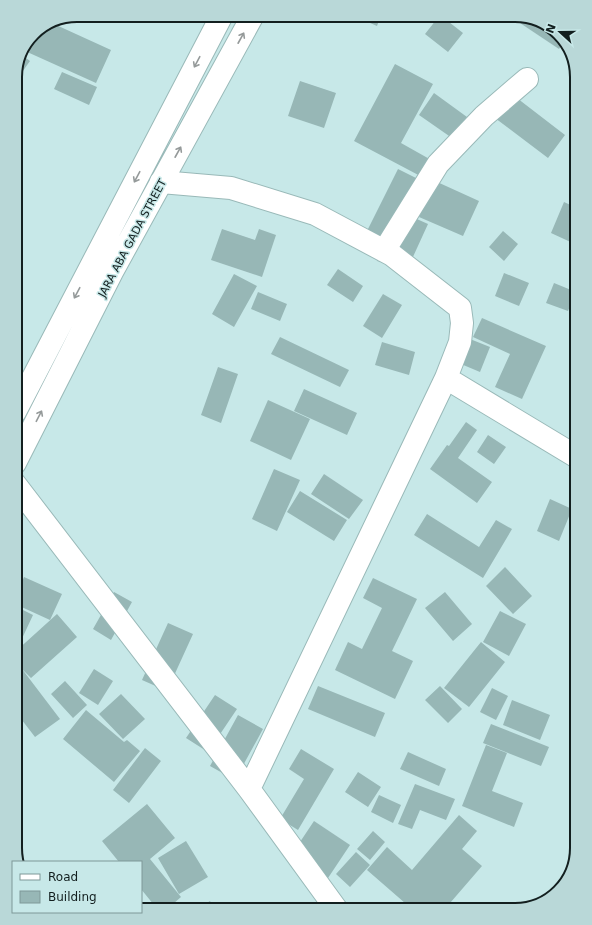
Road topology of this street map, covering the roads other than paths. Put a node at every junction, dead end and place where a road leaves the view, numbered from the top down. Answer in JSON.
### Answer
{"nodes":[{"id":1,"x":218,"y":22,"type":"edge"},
{"id":2,"x":249,"y":22,"type":"edge"},
{"id":3,"x":527,"y":79,"type":"dead end"},
{"id":4,"x":161,"y":182,"type":"junction"},
{"id":5,"x":384,"y":251,"type":"junction"},
{"id":6,"x":446,"y":378,"type":"junction"},
{"id":7,"x":22,"y":399,"type":"edge"},
{"id":8,"x":22,"y":449,"type":"edge"},
{"id":9,"x":570,"y":453,"type":"edge"},
{"id":10,"x":22,"y":493,"type":"edge"},
{"id":11,"x":249,"y":789,"type":"junction"},
{"id":12,"x":332,"y":903,"type":"edge"}],
"edges":[{"from":1,"to":7,"type":"street","name":"JARA ABA GADA STREET","one_way":true},
{"from":4,"to":2,"type":"street","name":"JARA ABA GADA STREET","one_way":true},
{"from":3,"to":5,"type":"street"},
{"from":4,"to":5,"type":"street"},
{"from":8,"to":4,"type":"street","name":"JARA ABA GADA STREET","one_way":true},
{"from":5,"to":6,"type":"street"},
{"from":6,"to":9,"type":"street"},
{"from":6,"to":11,"type":"street"},
{"from":10,"to":11,"type":"street"},
{"from":11,"to":12,"type":"street"}]}
